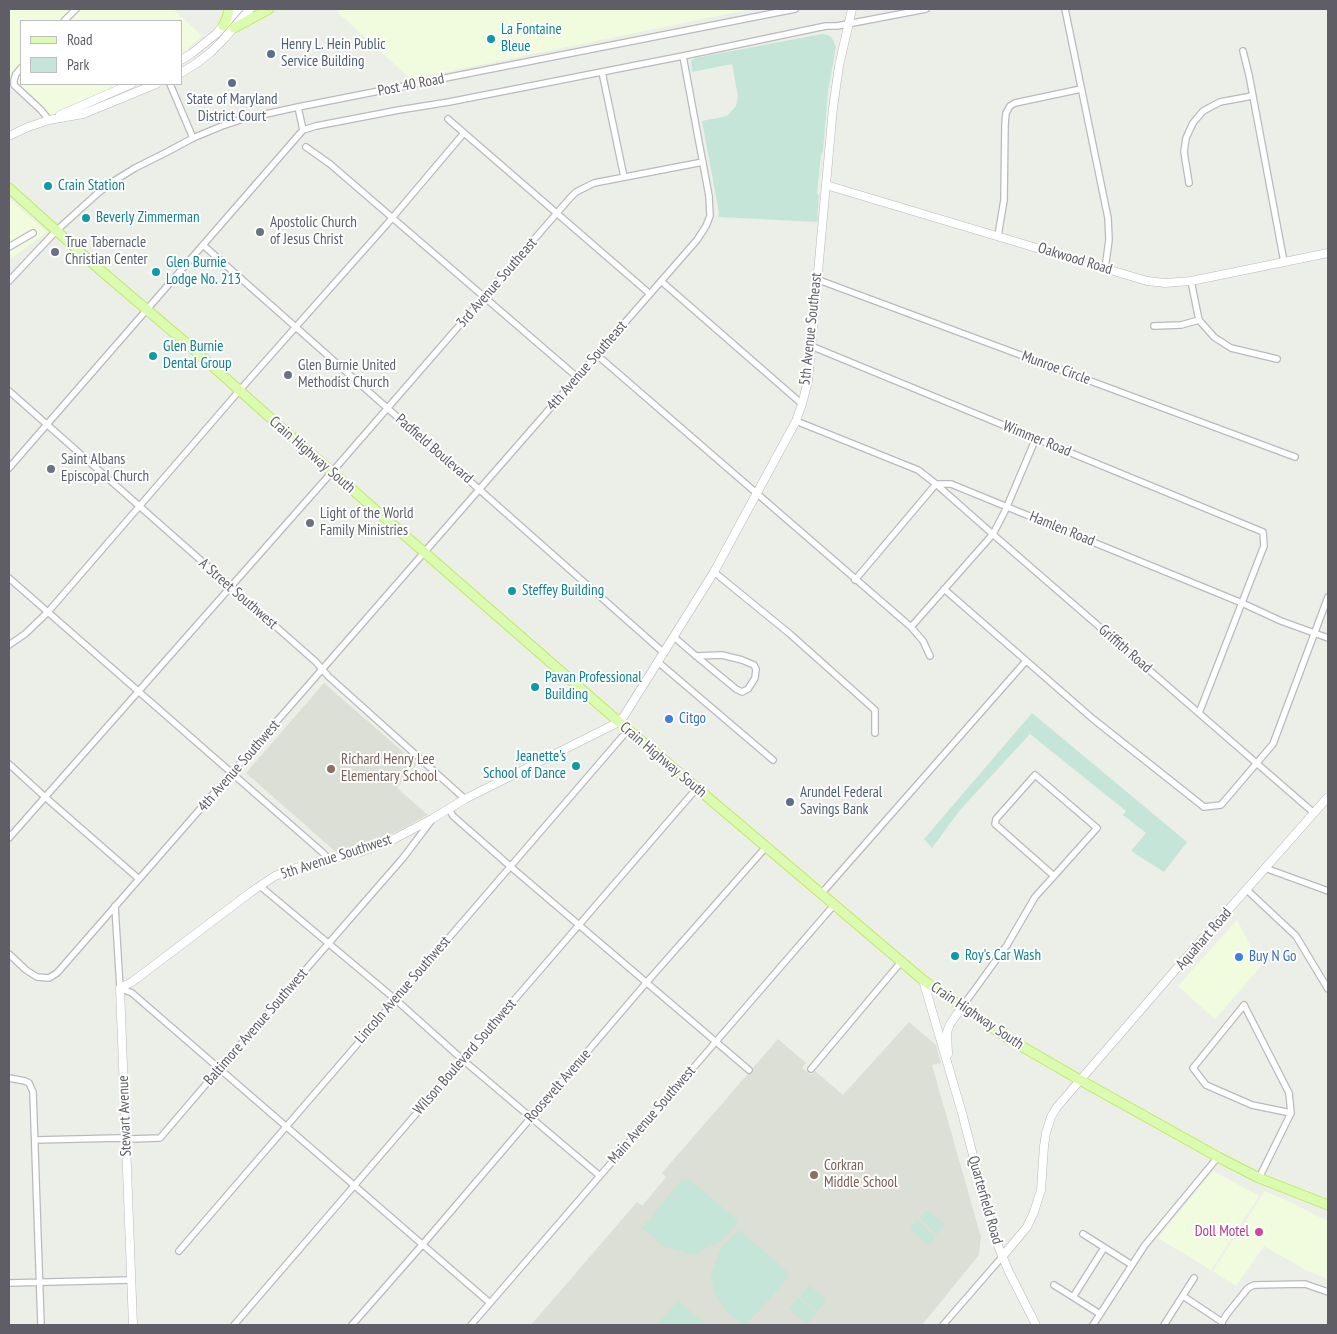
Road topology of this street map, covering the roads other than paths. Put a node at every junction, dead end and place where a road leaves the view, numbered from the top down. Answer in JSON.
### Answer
{"nodes":[{"id":1,"x":76,"y":9,"type":"edge"},
{"id":2,"x":229,"y":9,"type":"edge"},
{"id":3,"x":238,"y":9,"type":"edge"},
{"id":4,"x":250,"y":9,"type":"edge"},
{"id":5,"x":269,"y":9,"type":"edge"},
{"id":6,"x":795,"y":9,"type":"edge"},
{"id":7,"x":852,"y":9,"type":"edge"},
{"id":8,"x":926,"y":9,"type":"edge"},
{"id":9,"x":1065,"y":9,"type":"edge"},
{"id":10,"x":65,"y":20,"type":"edge"},
{"id":11,"x":849,"y":23,"type":"junction"},
{"id":12,"x":223,"y":26,"type":"junction"},
{"id":13,"x":234,"y":28,"type":"junction"},
{"id":14,"x":1243,"y":51,"type":"dead end"},
{"id":15,"x":683,"y":56,"type":"junction"},
{"id":16,"x":182,"y":59,"type":"edge"},
{"id":17,"x":20,"y":70,"type":"edge"},
{"id":18,"x":182,"y":71,"type":"edge"},
{"id":19,"x":602,"y":72,"type":"junction"},
{"id":20,"x":129,"y":85,"type":"edge"},
{"id":21,"x":154,"y":85,"type":"edge"},
{"id":22,"x":170,"y":85,"type":"edge"},
{"id":23,"x":1081,"y":89,"type":"junction"},
{"id":24,"x":1252,"y":96,"type":"junction"},
{"id":25,"x":298,"y":107,"type":"junction"},
{"id":26,"x":448,"y":119,"type":"dead end"},
{"id":27,"x":49,"y":120,"type":"junction"},
{"id":28,"x":303,"y":130,"type":"junction"},
{"id":29,"x":464,"y":133,"type":"junction"},
{"id":30,"x":9,"y":136,"type":"edge"},
{"id":31,"x":194,"y":138,"type":"junction"},
{"id":32,"x":306,"y":147,"type":"dead end"},
{"id":33,"x":703,"y":162,"type":"junction"},
{"id":34,"x":624,"y":177,"type":"junction"},
{"id":35,"x":1189,"y":183,"type":"dead end"},
{"id":36,"x":826,"y":185,"type":"junction"},
{"id":37,"x":9,"y":188,"type":"edge"},
{"id":38,"x":557,"y":213,"type":"junction"},
{"id":39,"x":392,"y":218,"type":"junction"},
{"id":40,"x":56,"y":231,"type":"junction"},
{"id":41,"x":33,"y":234,"type":"dead end"},
{"id":42,"x":998,"y":236,"type":"junction"},
{"id":43,"x":203,"y":245,"type":"junction"},
{"id":44,"x":9,"y":247,"type":"edge"},
{"id":45,"x":1328,"y":253,"type":"edge"},
{"id":46,"x":1284,"y":262,"type":"junction"},
{"id":47,"x":1106,"y":269,"type":"junction"},
{"id":48,"x":816,"y":279,"type":"junction"},
{"id":49,"x":9,"y":281,"type":"edge"},
{"id":50,"x":661,"y":281,"type":"junction"},
{"id":51,"x":1191,"y":281,"type":"junction"},
{"id":52,"x":650,"y":294,"type":"junction"},
{"id":53,"x":484,"y":297,"type":"junction"},
{"id":54,"x":147,"y":310,"type":"junction"},
{"id":55,"x":1199,"y":320,"type":"junction"},
{"id":56,"x":1154,"y":326,"type":"dead end"},
{"id":57,"x":296,"y":327,"type":"junction"},
{"id":58,"x":811,"y":346,"type":"junction"},
{"id":59,"x":597,"y":355,"type":"junction"},
{"id":60,"x":1277,"y":359,"type":"dead end"},
{"id":61,"x":578,"y":377,"type":"junction"},
{"id":62,"x":9,"y":391,"type":"edge"},
{"id":63,"x":239,"y":391,"type":"junction"},
{"id":64,"x":802,"y":404,"type":"junction"},
{"id":65,"x":388,"y":408,"type":"junction"},
{"id":66,"x":796,"y":421,"type":"junction"},
{"id":67,"x":47,"y":425,"type":"junction"},
{"id":68,"x":1036,"y":438,"type":"junction"},
{"id":69,"x":1295,"y":457,"type":"dead end"},
{"id":70,"x":9,"y":468,"type":"edge"},
{"id":71,"x":332,"y":472,"type":"junction"},
{"id":72,"x":936,"y":484,"type":"junction"},
{"id":73,"x":480,"y":489,"type":"junction"},
{"id":74,"x":757,"y":494,"type":"junction"},
{"id":75,"x":139,"y":506,"type":"junction"},
{"id":76,"x":1007,"y":506,"type":"junction"},
{"id":77,"x":992,"y":534,"type":"junction"},
{"id":78,"x":424,"y":553,"type":"junction"},
{"id":79,"x":714,"y":572,"type":"junction"},
{"id":80,"x":9,"y":578,"type":"edge"},
{"id":81,"x":855,"y":580,"type":"junction"},
{"id":82,"x":230,"y":587,"type":"junction"},
{"id":83,"x":944,"y":589,"type":"junction"},
{"id":84,"x":1328,"y":597,"type":"edge"},
{"id":85,"x":1242,"y":603,"type":"junction"},
{"id":86,"x":48,"y":612,"type":"junction"},
{"id":87,"x":911,"y":627,"type":"junction"},
{"id":88,"x":1315,"y":633,"type":"junction"},
{"id":89,"x":674,"y":637,"type":"junction"},
{"id":90,"x":1328,"y":638,"type":"edge"},
{"id":91,"x":9,"y":645,"type":"edge"},
{"id":92,"x":664,"y":653,"type":"junction"},
{"id":93,"x":696,"y":656,"type":"junction"},
{"id":94,"x":930,"y":656,"type":"dead end"},
{"id":95,"x":1026,"y":661,"type":"junction"},
{"id":96,"x":658,"y":662,"type":"junction"},
{"id":97,"x":322,"y":670,"type":"junction"},
{"id":98,"x":138,"y":691,"type":"junction"},
{"id":99,"x":1199,"y":713,"type":"junction"},
{"id":100,"x":618,"y":722,"type":"junction"},
{"id":101,"x":628,"y":730,"type":"junction"},
{"id":102,"x":875,"y":734,"type":"dead end"},
{"id":103,"x":773,"y":760,"type":"dead end"},
{"id":104,"x":9,"y":764,"type":"edge"},
{"id":105,"x":1257,"y":764,"type":"junction"},
{"id":106,"x":232,"y":773,"type":"junction"},
{"id":107,"x":697,"y":788,"type":"junction"},
{"id":108,"x":45,"y":797,"type":"junction"},
{"id":109,"x":1328,"y":797,"type":"edge"},
{"id":110,"x":465,"y":799,"type":"junction"},
{"id":111,"x":449,"y":809,"type":"junction"},
{"id":112,"x":1314,"y":813,"type":"junction"},
{"id":113,"x":432,"y":819,"type":"junction"},
{"id":114,"x":9,"y":838,"type":"edge"},
{"id":115,"x":766,"y":847,"type":"junction"},
{"id":116,"x":330,"y":860,"type":"junction"},
{"id":117,"x":511,"y":867,"type":"junction"},
{"id":118,"x":1265,"y":868,"type":"junction"},
{"id":119,"x":1054,"y":876,"type":"junction"},
{"id":120,"x":139,"y":879,"type":"junction"},
{"id":121,"x":260,"y":886,"type":"junction"},
{"id":122,"x":1246,"y":890,"type":"junction"},
{"id":123,"x":1328,"y":891,"type":"edge"},
{"id":124,"x":821,"y":894,"type":"junction"},
{"id":125,"x":834,"y":905,"type":"junction"},
{"id":126,"x":115,"y":906,"type":"junction"},
{"id":127,"x":578,"y":925,"type":"junction"},
{"id":128,"x":328,"y":944,"type":"junction"},
{"id":129,"x":9,"y":954,"type":"edge"},
{"id":130,"x":901,"y":962,"type":"junction"},
{"id":131,"x":923,"y":980,"type":"junction"},
{"id":132,"x":1326,"y":980,"type":"edge"},
{"id":133,"x":646,"y":983,"type":"junction"},
{"id":134,"x":120,"y":988,"type":"junction"},
{"id":135,"x":1328,"y":989,"type":"edge"},
{"id":136,"x":395,"y":999,"type":"junction"},
{"id":137,"x":962,"y":1007,"type":"junction"},
{"id":138,"x":715,"y":1042,"type":"junction"},
{"id":139,"x":462,"y":1060,"type":"junction"},
{"id":140,"x":219,"y":1068,"type":"junction"},
{"id":141,"x":811,"y":1068,"type":"dead end"},
{"id":142,"x":949,"y":1068,"type":"junction"},
{"id":143,"x":748,"y":1070,"type":"dead end"},
{"id":144,"x":9,"y":1078,"type":"edge"},
{"id":145,"x":1080,"y":1080,"type":"junction"},
{"id":146,"x":1291,"y":1113,"type":"junction"},
{"id":147,"x":531,"y":1117,"type":"junction"},
{"id":148,"x":286,"y":1127,"type":"junction"},
{"id":149,"x":126,"y":1139,"type":"junction"},
{"id":150,"x":35,"y":1140,"type":"junction"},
{"id":151,"x":1218,"y":1157,"type":"junction"},
{"id":152,"x":600,"y":1176,"type":"junction"},
{"id":153,"x":1259,"y":1178,"type":"junction"},
{"id":154,"x":354,"y":1186,"type":"junction"},
{"id":155,"x":1328,"y":1205,"type":"edge"},
{"id":156,"x":1083,"y":1234,"type":"dead end"},
{"id":157,"x":423,"y":1244,"type":"junction"},
{"id":158,"x":1104,"y":1248,"type":"junction"},
{"id":159,"x":179,"y":1252,"type":"dead end"},
{"id":160,"x":1002,"y":1258,"type":"junction"},
{"id":161,"x":1132,"y":1265,"type":"junction"},
{"id":162,"x":1194,"y":1278,"type":"dead end"},
{"id":163,"x":131,"y":1280,"type":"junction"},
{"id":164,"x":40,"y":1282,"type":"junction"},
{"id":165,"x":9,"y":1283,"type":"edge"},
{"id":166,"x":1054,"y":1285,"type":"dead end"},
{"id":167,"x":1328,"y":1292,"type":"edge"},
{"id":168,"x":1183,"y":1296,"type":"junction"},
{"id":169,"x":1073,"y":1297,"type":"junction"},
{"id":170,"x":490,"y":1303,"type":"junction"},
{"id":171,"x":1100,"y":1314,"type":"junction"},
{"id":172,"x":1222,"y":1323,"type":"edge"},
{"id":173,"x":41,"y":1325,"type":"edge"},
{"id":174,"x":133,"y":1325,"type":"edge"},
{"id":175,"x":234,"y":1325,"type":"edge"},
{"id":176,"x":352,"y":1325,"type":"edge"},
{"id":177,"x":471,"y":1325,"type":"edge"},
{"id":178,"x":943,"y":1325,"type":"edge"},
{"id":179,"x":1036,"y":1325,"type":"edge"},
{"id":180,"x":1093,"y":1325,"type":"edge"},
{"id":181,"x":1164,"y":1325,"type":"edge"}],
"edges":[{"from":1,"to":10,"type":"street"},
{"from":2,"to":12,"type":"main road"},
{"from":3,"to":12,"type":"street"},
{"from":4,"to":13,"type":"street"},
{"from":5,"to":13,"type":"main road"},
{"from":6,"to":25,"type":"street","name":"Post 40 Road"},
{"from":7,"to":11,"type":"street","name":"5th Avenue Southeast"},
{"from":8,"to":11,"type":"street"},
{"from":9,"to":23,"type":"street"},
{"from":11,"to":15,"type":"street"},
{"from":11,"to":36,"type":"street","name":"5th Avenue Southeast"},
{"from":12,"to":16,"type":"street"},
{"from":13,"to":18,"type":"street"},
{"from":14,"to":24,"type":"street"},
{"from":15,"to":19,"type":"street"},
{"from":15,"to":33,"type":"street","name":"4th Avenue Southeast"},
{"from":17,"to":27,"type":"street"},
{"from":19,"to":28,"type":"street"},
{"from":19,"to":34,"type":"street"},
{"from":20,"to":27,"type":"street"},
{"from":21,"to":27,"type":"street"},
{"from":22,"to":31,"type":"street"},
{"from":23,"to":42,"type":"street"},
{"from":23,"to":47,"type":"street"},
{"from":24,"to":35,"type":"street"},
{"from":24,"to":46,"type":"street"},
{"from":25,"to":28,"type":"street"},
{"from":25,"to":31,"type":"street","name":"Post 40 Road"},
{"from":26,"to":29,"type":"street"},
{"from":27,"to":30,"type":"street"},
{"from":28,"to":43,"type":"street"},
{"from":29,"to":38,"type":"street"},
{"from":29,"to":39,"type":"street"},
{"from":31,"to":40,"type":"street","name":"Post 40 Road"},
{"from":32,"to":39,"type":"street"},
{"from":33,"to":34,"type":"street","name":"3rd Avenue Southeast"},
{"from":33,"to":50,"type":"street","name":"4th Avenue Southeast"},
{"from":34,"to":38,"type":"street","name":"3rd Avenue Southeast"},
{"from":36,"to":42,"type":"street","name":"Oakwood Road"},
{"from":36,"to":48,"type":"street","name":"5th Avenue Southeast"},
{"from":37,"to":40,"type":"main road","name":"Crain Highway South"},
{"from":38,"to":52,"type":"street"},
{"from":38,"to":53,"type":"street","name":"3rd Avenue Southeast"},
{"from":39,"to":53,"type":"street"},
{"from":39,"to":57,"type":"street"},
{"from":40,"to":49,"type":"street","name":"Post 40 Road"},
{"from":40,"to":54,"type":"main road","name":"Crain Highway South"},
{"from":41,"to":44,"type":"street"},
{"from":42,"to":47,"type":"street","name":"Oakwood Road"},
{"from":43,"to":54,"type":"street"},
{"from":43,"to":57,"type":"street","name":"Padfield Boulevard"},
{"from":45,"to":46,"type":"street","name":"Oakwood Road"},
{"from":46,"to":51,"type":"street","name":"Oakwood Road"},
{"from":47,"to":51,"type":"street","name":"Oakwood Road"},
{"from":48,"to":58,"type":"street","name":"5th Avenue Southeast"},
{"from":48,"to":69,"type":"street","name":"Munroe Circle"},
{"from":50,"to":52,"type":"street","name":"4th Avenue Southeast"},
{"from":50,"to":64,"type":"street"},
{"from":51,"to":55,"type":"street"},
{"from":52,"to":59,"type":"street","name":"4th Avenue Southeast"},
{"from":53,"to":61,"type":"street"},
{"from":53,"to":65,"type":"street","name":"3rd Avenue Southeast"},
{"from":54,"to":63,"type":"main road","name":"Crain Highway South"},
{"from":54,"to":67,"type":"street"},
{"from":55,"to":56,"type":"street"},
{"from":55,"to":60,"type":"street"},
{"from":57,"to":63,"type":"street"},
{"from":57,"to":65,"type":"street","name":"Padfield Boulevard"},
{"from":58,"to":64,"type":"street","name":"5th Avenue Southeast"},
{"from":58,"to":68,"type":"street","name":"Wimmer Road"},
{"from":59,"to":61,"type":"street","name":"4th Avenue Southeast"},
{"from":59,"to":74,"type":"street"},
{"from":61,"to":73,"type":"street","name":"4th Avenue Southeast"},
{"from":62,"to":67,"type":"street","name":"A Street Southwest"},
{"from":63,"to":71,"type":"main road","name":"Crain Highway South"},
{"from":63,"to":75,"type":"street"},
{"from":64,"to":66,"type":"street","name":"5th Avenue Southeast"},
{"from":65,"to":71,"type":"street","name":"3rd Avenue Southeast"},
{"from":65,"to":73,"type":"street","name":"Padfield Boulevard"},
{"from":66,"to":72,"type":"street","name":"Hamlen Road"},
{"from":66,"to":74,"type":"street","name":"5th Avenue Southeast"},
{"from":67,"to":70,"type":"street"},
{"from":67,"to":75,"type":"street","name":"A Street Southwest"},
{"from":68,"to":76,"type":"street"},
{"from":68,"to":85,"type":"street","name":"Wimmer Road"},
{"from":71,"to":78,"type":"main road","name":"Crain Highway South"},
{"from":71,"to":82,"type":"street","name":"3rd Avenue Southeast"},
{"from":72,"to":76,"type":"street","name":"Hamlen Road"},
{"from":72,"to":77,"type":"street","name":"Griffith Road"},
{"from":72,"to":81,"type":"street"},
{"from":73,"to":78,"type":"street","name":"4th Avenue Southeast"},
{"from":73,"to":92,"type":"street","name":"Padfield Boulevard"},
{"from":74,"to":79,"type":"street","name":"5th Avenue Southeast"},
{"from":74,"to":81,"type":"street"},
{"from":75,"to":82,"type":"street","name":"A Street Southwest"},
{"from":75,"to":86,"type":"street"},
{"from":76,"to":77,"type":"street"},
{"from":76,"to":85,"type":"street","name":"Hamlen Road"},
{"from":77,"to":83,"type":"street"},
{"from":77,"to":99,"type":"street","name":"Griffith Road"},
{"from":78,"to":97,"type":"street","name":"4th Avenue Southwest"},
{"from":78,"to":100,"type":"main road","name":"Crain Highway South"},
{"from":79,"to":89,"type":"street","name":"5th Avenue Southeast"},
{"from":79,"to":102,"type":"street"},
{"from":80,"to":86,"type":"street"},
{"from":81,"to":87,"type":"street"},
{"from":82,"to":97,"type":"street","name":"A Street Southwest"},
{"from":82,"to":98,"type":"street","name":"3rd Avenue Southeast"},
{"from":83,"to":87,"type":"street"},
{"from":83,"to":95,"type":"street"},
{"from":84,"to":88,"type":"street"},
{"from":85,"to":88,"type":"street","name":"Hamlen Road"},
{"from":85,"to":99,"type":"street"},
{"from":86,"to":91,"type":"street"},
{"from":86,"to":98,"type":"street"},
{"from":87,"to":94,"type":"street"},
{"from":88,"to":90,"type":"street","name":"Hamlen Road"},
{"from":88,"to":105,"type":"street"},
{"from":89,"to":92,"type":"street","name":"5th Avenue Southeast"},
{"from":89,"to":93,"type":"street"},
{"from":92,"to":96,"type":"street","name":"5th Avenue Southeast"},
{"from":93,"to":93,"type":"street"},
{"from":95,"to":105,"type":"street"},
{"from":95,"to":124,"type":"street"},
{"from":96,"to":100,"type":"street","name":"5th Avenue Southeast"},
{"from":96,"to":103,"type":"street"},
{"from":97,"to":106,"type":"street","name":"4th Avenue Southwest"},
{"from":97,"to":110,"type":"street","name":"A Street Southwest"},
{"from":98,"to":106,"type":"street"},
{"from":98,"to":108,"type":"street","name":"3rd Avenue Southeast"},
{"from":99,"to":105,"type":"street","name":"Griffith Road"},
{"from":100,"to":101,"type":"main road","name":"Crain Highway South"},
{"from":100,"to":110,"type":"street","name":"5th Avenue Southwest"},
{"from":101,"to":107,"type":"main road","name":"Crain Highway South"},
{"from":101,"to":117,"type":"street","name":"Lincoln Avenue Southwest"},
{"from":104,"to":108,"type":"street"},
{"from":105,"to":112,"type":"street","name":"Griffith Road"},
{"from":106,"to":116,"type":"street"},
{"from":106,"to":120,"type":"street","name":"4th Avenue Southwest"},
{"from":107,"to":115,"type":"main road","name":"Crain Highway South"},
{"from":107,"to":127,"type":"street","name":"Wilson Boulevard Southwest"},
{"from":108,"to":114,"type":"street","name":"3rd Avenue Southeast"},
{"from":108,"to":120,"type":"street"},
{"from":109,"to":112,"type":"street","name":"Aquahart Road"},
{"from":110,"to":111,"type":"street","name":"5th Avenue Southwest"},
{"from":111,"to":113,"type":"street","name":"5th Avenue Southwest"},
{"from":111,"to":117,"type":"street"},
{"from":112,"to":118,"type":"street","name":"Aquahart Road"},
{"from":113,"to":116,"type":"street","name":"5th Avenue Southwest"},
{"from":113,"to":128,"type":"street","name":"Baltimore Avenue Southwest"},
{"from":115,"to":124,"type":"main road","name":"Crain Highway South"},
{"from":115,"to":133,"type":"street","name":"Roosevelt Avenue"},
{"from":116,"to":121,"type":"street","name":"5th Avenue Southwest"},
{"from":117,"to":127,"type":"street"},
{"from":117,"to":136,"type":"street","name":"Lincoln Avenue Southwest"},
{"from":118,"to":122,"type":"street","name":"Aquahart Road"},
{"from":118,"to":123,"type":"street"},
{"from":119,"to":119,"type":"street"},
{"from":119,"to":137,"type":"street"},
{"from":120,"to":126,"type":"street","name":"4th Avenue Southwest"},
{"from":121,"to":128,"type":"street"},
{"from":121,"to":134,"type":"street","name":"5th Avenue Southwest"},
{"from":122,"to":132,"type":"street"},
{"from":122,"to":145,"type":"street","name":"Aquahart Road"},
{"from":124,"to":125,"type":"main road","name":"Crain Highway South"},
{"from":125,"to":130,"type":"main road","name":"Crain Highway South"},
{"from":125,"to":138,"type":"street","name":"Main Avenue Southwest"},
{"from":126,"to":129,"type":"street","name":"4th Avenue Southwest"},
{"from":126,"to":134,"type":"street","name":"Stewart Avenue"},
{"from":127,"to":133,"type":"street"},
{"from":127,"to":139,"type":"street","name":"Wilson Boulevard Southwest"},
{"from":128,"to":136,"type":"street"},
{"from":128,"to":140,"type":"street","name":"Baltimore Avenue Southwest"},
{"from":130,"to":131,"type":"main road","name":"Crain Highway South"},
{"from":130,"to":141,"type":"street"},
{"from":131,"to":137,"type":"main road","name":"Crain Highway South"},
{"from":131,"to":142,"type":"street","name":"Quarterfield Road"},
{"from":132,"to":135,"type":"street"},
{"from":133,"to":138,"type":"street"},
{"from":133,"to":147,"type":"street","name":"Roosevelt Avenue"},
{"from":134,"to":140,"type":"street"},
{"from":134,"to":149,"type":"street","name":"Stewart Avenue"},
{"from":136,"to":139,"type":"street"},
{"from":136,"to":148,"type":"street","name":"Lincoln Avenue Southwest"},
{"from":137,"to":142,"type":"street","name":"Quarterfield Road"},
{"from":137,"to":145,"type":"main road","name":"Crain Highway South"},
{"from":138,"to":143,"type":"street"},
{"from":138,"to":152,"type":"street","name":"Main Avenue Southwest"},
{"from":139,"to":147,"type":"street"},
{"from":139,"to":154,"type":"street","name":"Wilson Boulevard Southwest"},
{"from":140,"to":148,"type":"street"},
{"from":140,"to":149,"type":"street","name":"Baltimore Avenue Southwest"},
{"from":142,"to":160,"type":"street","name":"Quarterfield Road"},
{"from":144,"to":150,"type":"street"},
{"from":145,"to":151,"type":"main road","name":"Crain Highway South"},
{"from":145,"to":160,"type":"street","name":"Aquahart Road"},
{"from":146,"to":146,"type":"street"},
{"from":146,"to":153,"type":"street"},
{"from":147,"to":152,"type":"street"},
{"from":147,"to":157,"type":"street","name":"Roosevelt Avenue"},
{"from":148,"to":154,"type":"street"},
{"from":148,"to":159,"type":"street","name":"Lincoln Avenue Southwest"},
{"from":149,"to":150,"type":"street","name":"Baltimore Avenue Southwest"},
{"from":149,"to":163,"type":"street","name":"Stewart Avenue"},
{"from":150,"to":164,"type":"street"},
{"from":151,"to":153,"type":"main road","name":"Crain Highway South"},
{"from":151,"to":161,"type":"street"},
{"from":152,"to":170,"type":"street","name":"Main Avenue Southwest"},
{"from":153,"to":155,"type":"main road","name":"Crain Highway South"},
{"from":154,"to":157,"type":"street"},
{"from":154,"to":175,"type":"street","name":"Wilson Boulevard Southwest"},
{"from":156,"to":158,"type":"street"},
{"from":157,"to":170,"type":"street"},
{"from":157,"to":176,"type":"street","name":"Roosevelt Avenue"},
{"from":158,"to":161,"type":"street"},
{"from":158,"to":169,"type":"street"},
{"from":160,"to":178,"type":"street"},
{"from":160,"to":179,"type":"street","name":"Quarterfield Road"},
{"from":161,"to":171,"type":"street"},
{"from":162,"to":168,"type":"street"},
{"from":163,"to":164,"type":"street"},
{"from":163,"to":174,"type":"street","name":"Stewart Avenue"},
{"from":164,"to":165,"type":"street"},
{"from":164,"to":173,"type":"street"},
{"from":166,"to":169,"type":"street"},
{"from":167,"to":172,"type":"street"},
{"from":168,"to":172,"type":"street"},
{"from":168,"to":181,"type":"street"},
{"from":169,"to":171,"type":"street"},
{"from":170,"to":177,"type":"street","name":"Main Avenue Southwest"},
{"from":171,"to":180,"type":"street"}]}
